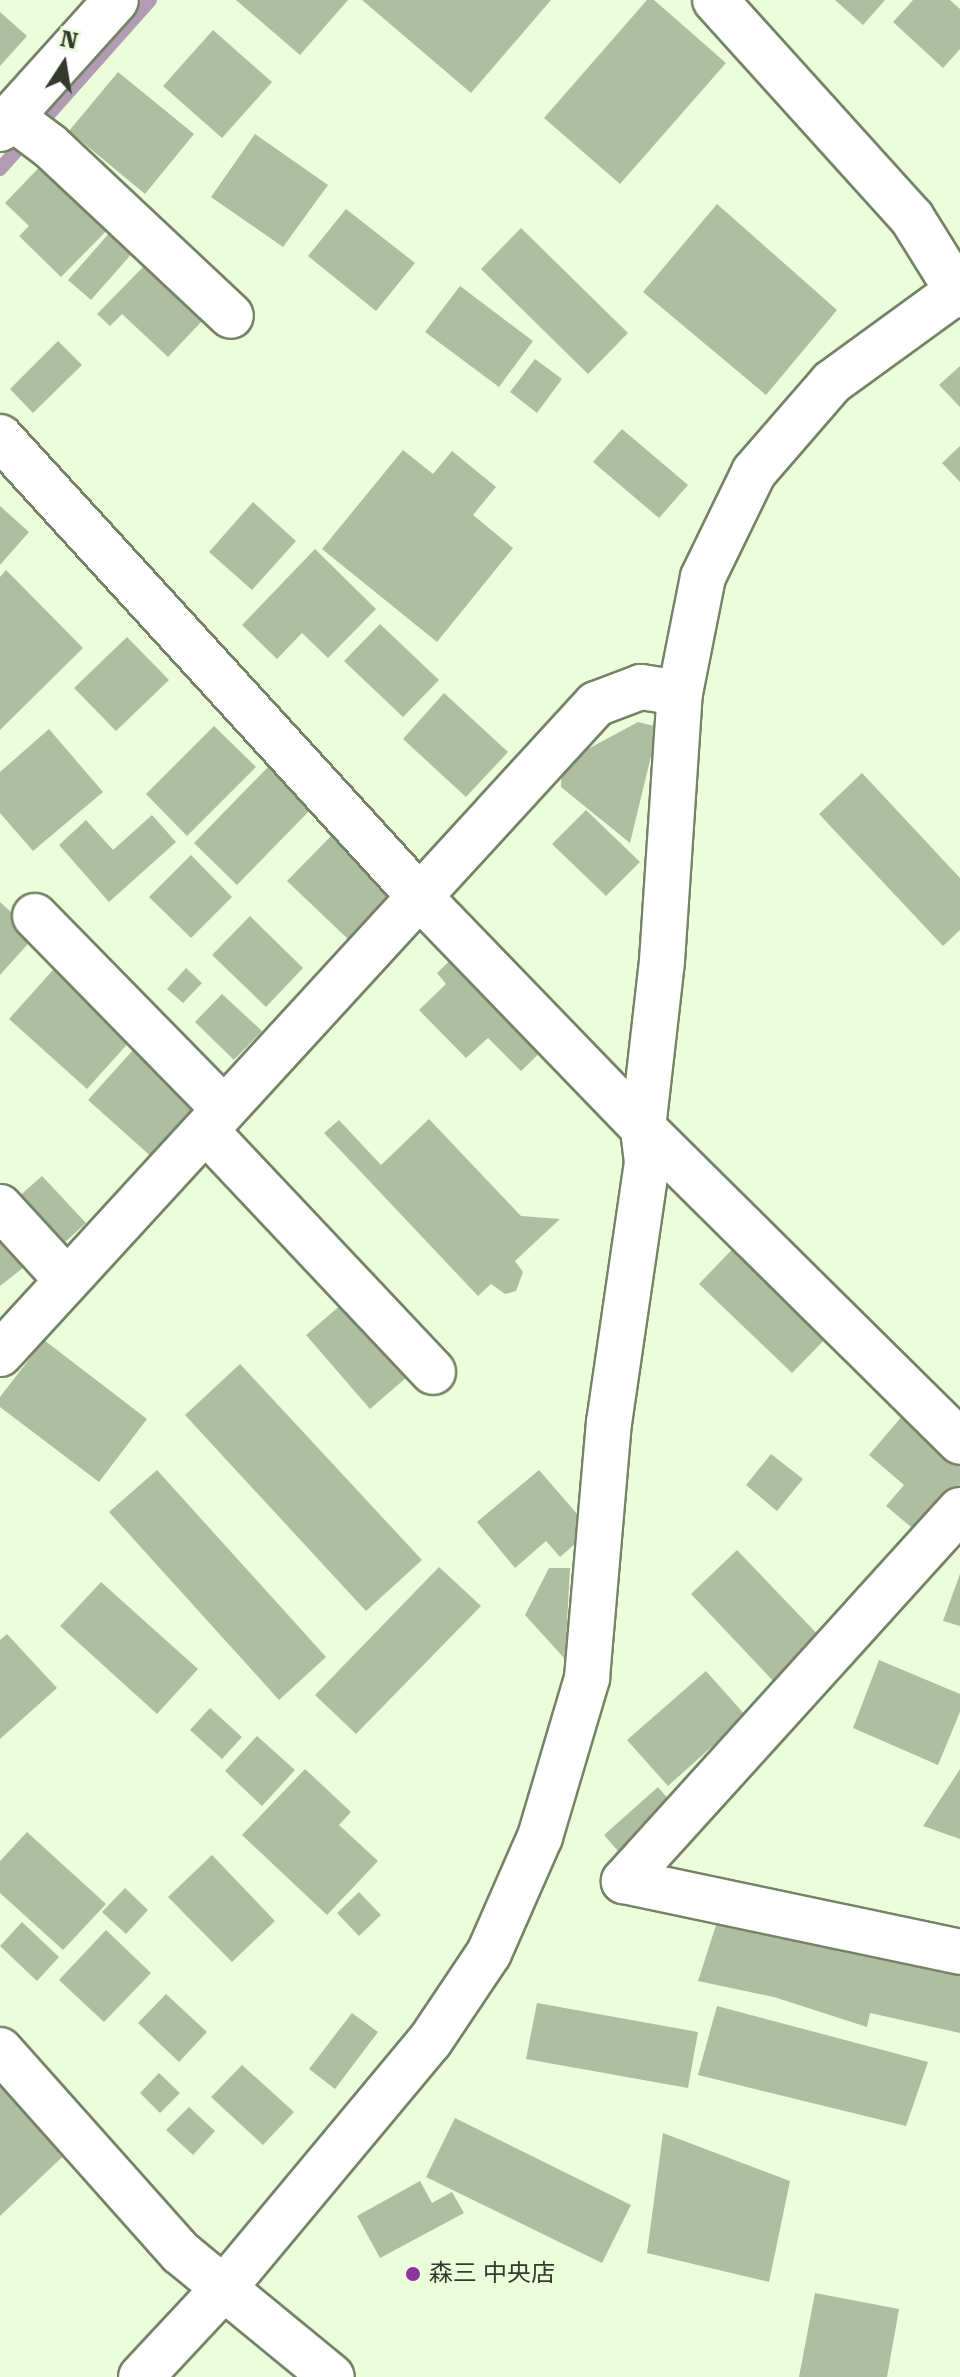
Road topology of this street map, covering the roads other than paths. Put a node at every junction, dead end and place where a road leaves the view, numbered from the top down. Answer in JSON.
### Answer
{"nodes":[{"id":1,"x":116,"y":0,"type":"edge"},
{"id":2,"x":715,"y":0,"type":"edge"},
{"id":3,"x":22,"y":130,"type":"edge"},
{"id":4,"x":959,"y":291,"type":"edge"},
{"id":5,"x":231,"y":316,"type":"dead end"},
{"id":6,"x":0,"y":437,"type":"edge"},
{"id":7,"x":680,"y":693,"type":"junction"},
{"id":8,"x":419,"y":896,"type":"junction"},
{"id":9,"x":35,"y":916,"type":"dead end"},
{"id":10,"x":215,"y":1120,"type":"junction"},
{"id":11,"x":643,"y":1128,"type":"junction"},
{"id":12,"x":0,"y":1207,"type":"edge"},
{"id":13,"x":66,"y":1279,"type":"junction"},
{"id":14,"x":0,"y":1354,"type":"edge"},
{"id":15,"x":433,"y":1372,"type":"dead end"},
{"id":16,"x":960,"y":1442,"type":"edge"},
{"id":17,"x":960,"y":1510,"type":"edge"},
{"id":18,"x":960,"y":1952,"type":"edge"},
{"id":19,"x":0,"y":2050,"type":"edge"},
{"id":20,"x":224,"y":2288,"type":"junction"},
{"id":21,"x":141,"y":2377,"type":"edge"},
{"id":22,"x":332,"y":2377,"type":"edge"}],
"edges":[{"from":1,"to":3,"type":"street"},
{"from":2,"to":4,"type":"street"},
{"from":3,"to":5,"type":"street"},
{"from":4,"to":7,"type":"street"},
{"from":6,"to":8,"type":"street"},
{"from":7,"to":8,"type":"street"},
{"from":7,"to":11,"type":"street"},
{"from":8,"to":10,"type":"street"},
{"from":8,"to":11,"type":"street"},
{"from":9,"to":10,"type":"street"},
{"from":10,"to":13,"type":"street"},
{"from":10,"to":15,"type":"street"},
{"from":11,"to":16,"type":"street"},
{"from":11,"to":20,"type":"street"},
{"from":12,"to":13,"type":"street"},
{"from":13,"to":14,"type":"street"},
{"from":17,"to":18,"type":"street"},
{"from":19,"to":20,"type":"street"},
{"from":20,"to":21,"type":"street"},
{"from":20,"to":22,"type":"street"}]}
